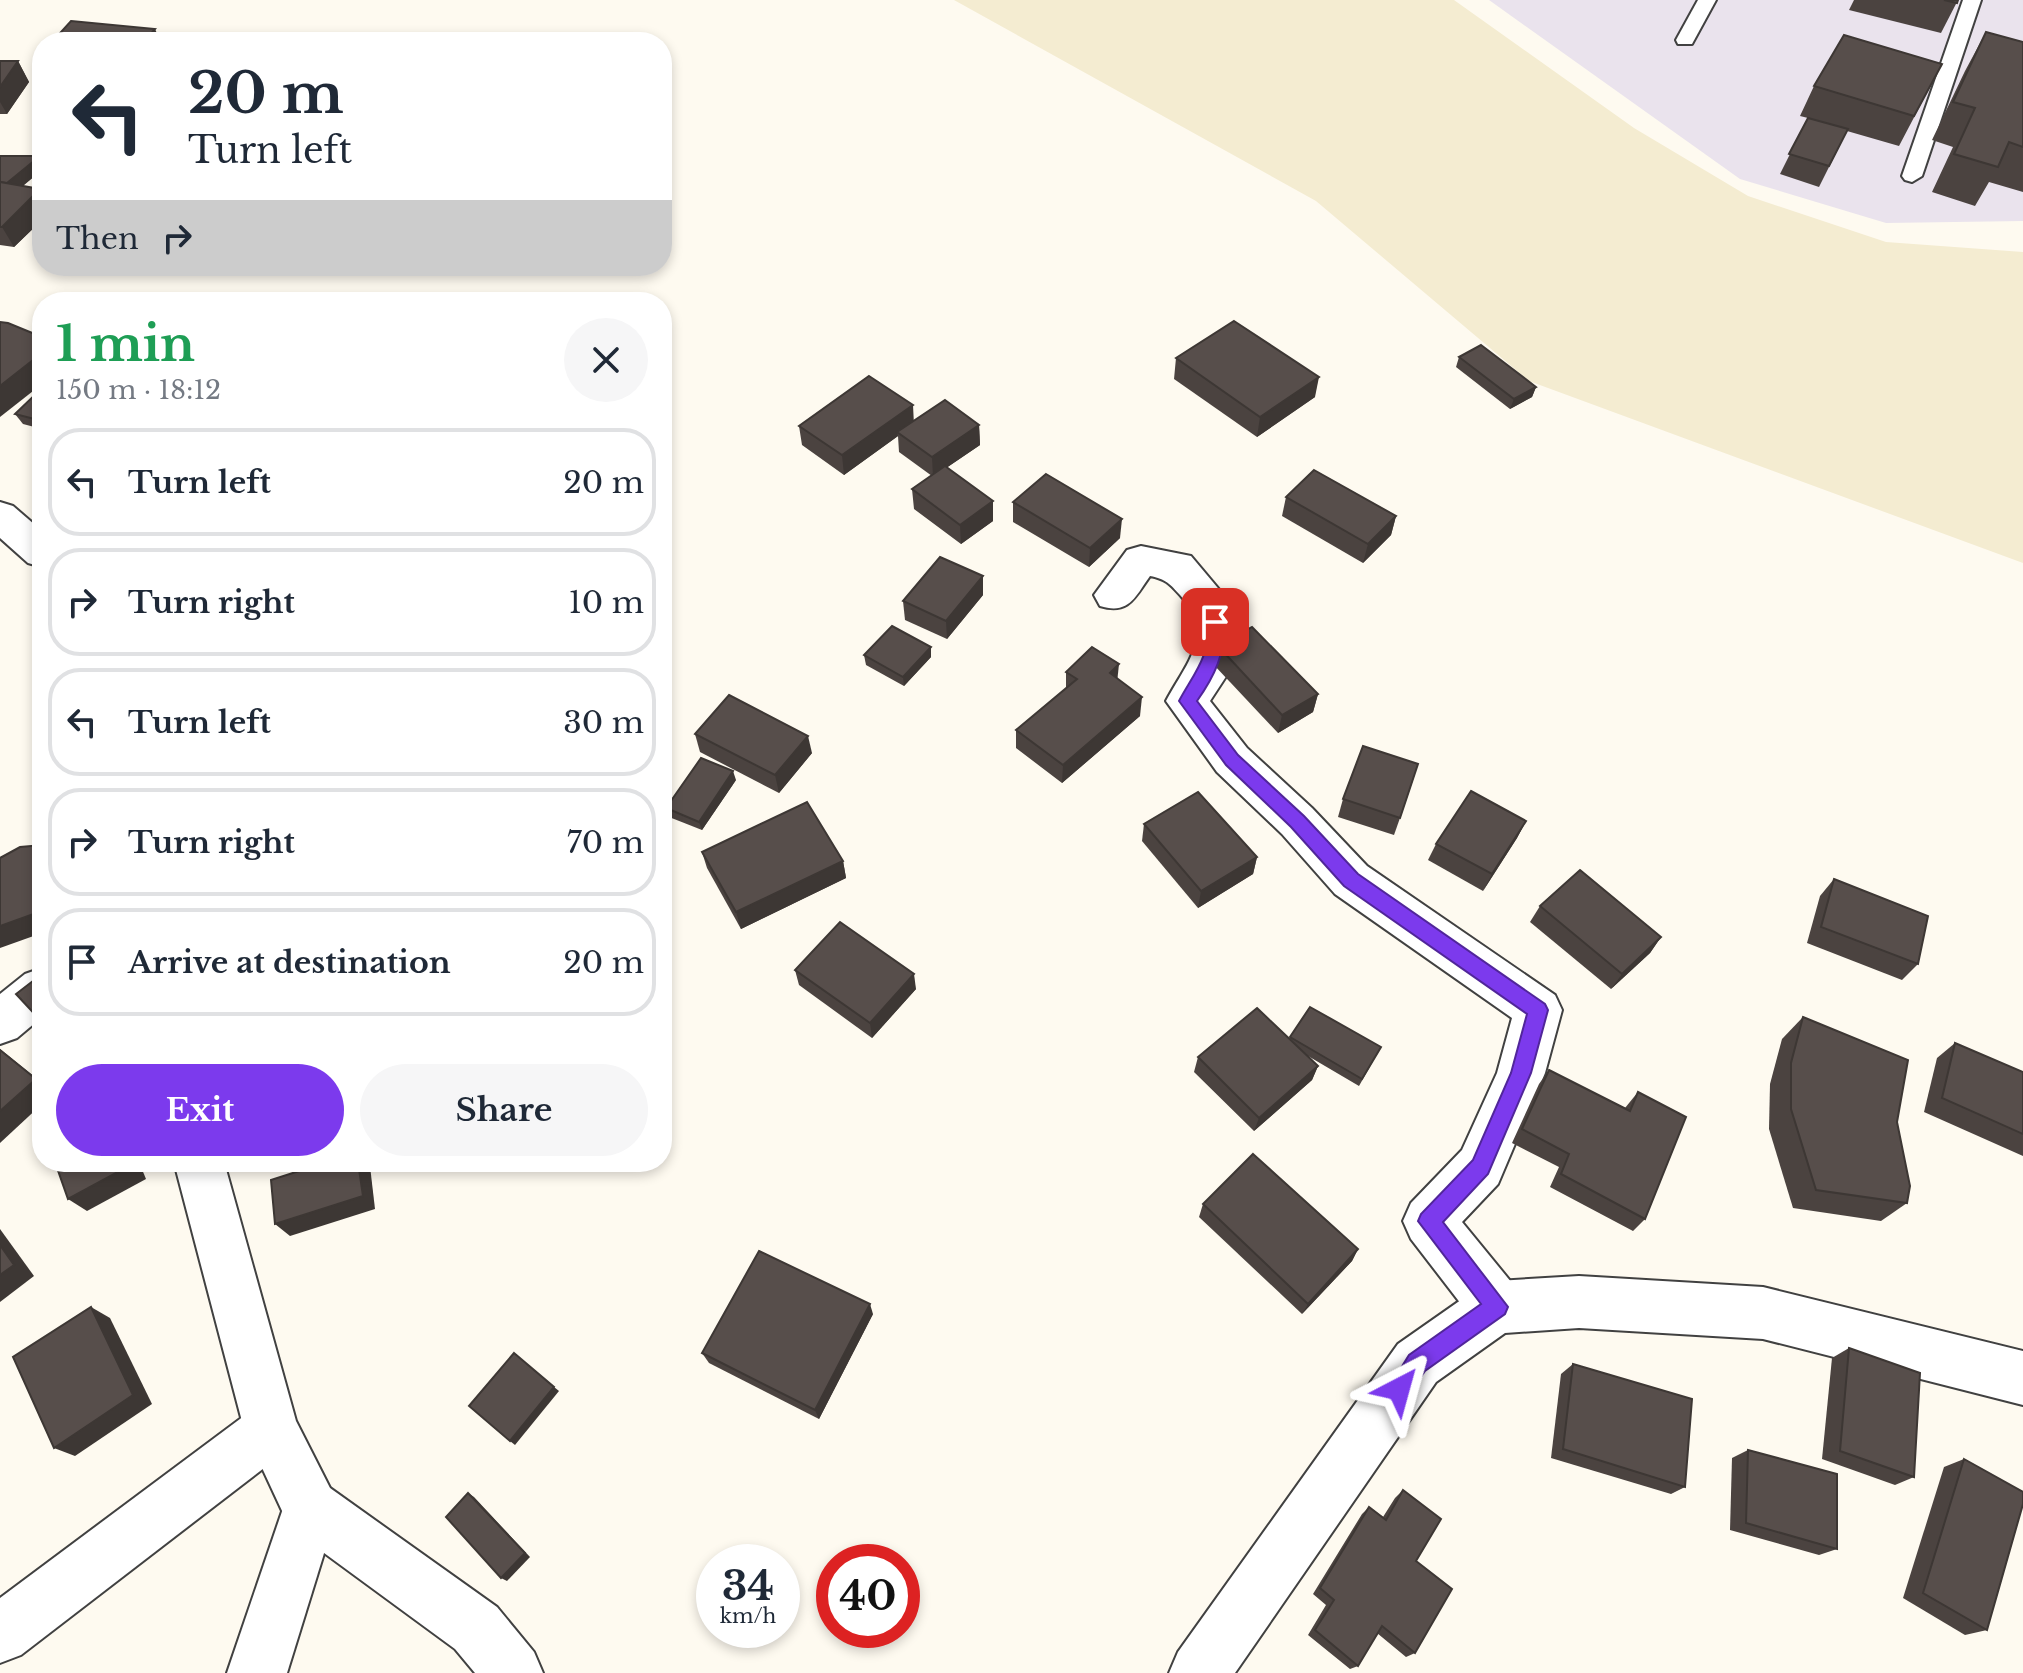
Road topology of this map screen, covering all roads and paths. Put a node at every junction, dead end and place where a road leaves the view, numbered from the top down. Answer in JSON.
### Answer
{"nodes":[{"id":1,"x":1707,"y":0,"type":"edge"},
{"id":2,"x":1972,"y":0,"type":"edge"},
{"id":3,"x":1685,"y":40,"type":"dead end"},
{"id":4,"x":1912,"y":176,"type":"dead end"},
{"id":5,"x":0,"y":516,"type":"edge"},
{"id":6,"x":32,"y":544,"type":"edge"},
{"id":7,"x":1114,"y":595,"type":"dead end"},
{"id":8,"x":32,"y":997,"type":"edge"},
{"id":9,"x":0,"y":1023,"type":"edge"},
{"id":10,"x":201,"y":1172,"type":"edge"},
{"id":11,"x":1497,"y":1307,"type":"junction"},
{"id":12,"x":2023,"y":1378,"type":"edge"},
{"id":13,"x":271,"y":1429,"type":"junction"},
{"id":14,"x":310,"y":1508,"type":"junction"},
{"id":15,"x":0,"y":1634,"type":"edge"},
{"id":16,"x":257,"y":1673,"type":"edge"},
{"id":17,"x":513,"y":1673,"type":"edge"},
{"id":18,"x":1199,"y":1673,"type":"edge"}],
"edges":[{"from":1,"to":3,"type":"lane"},
{"from":2,"to":4,"type":"lane"},
{"from":5,"to":6,"type":"street"},
{"from":7,"to":11,"type":"street"},
{"from":8,"to":9,"type":"street"},
{"from":10,"to":13,"type":"street"},
{"from":11,"to":12,"type":"street"},
{"from":11,"to":18,"type":"street"},
{"from":13,"to":14,"type":"street"},
{"from":13,"to":15,"type":"street"},
{"from":14,"to":16,"type":"street"},
{"from":14,"to":17,"type":"street"}]}
